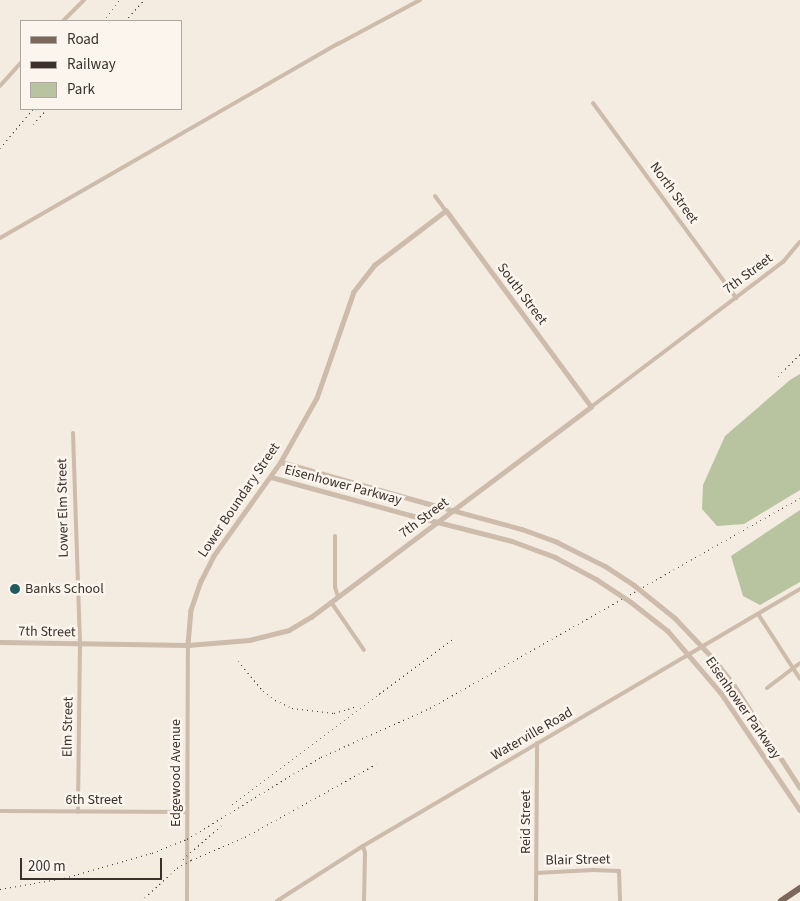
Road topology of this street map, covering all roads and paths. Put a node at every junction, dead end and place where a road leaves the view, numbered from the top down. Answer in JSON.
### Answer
{"nodes":[{"id":1,"x":84,"y":0,"type":"edge"},
{"id":2,"x":420,"y":0,"type":"edge"},
{"id":3,"x":64,"y":20,"type":"edge"},
{"id":4,"x":20,"y":64,"type":"edge"},
{"id":5,"x":0,"y":86,"type":"edge"},
{"id":6,"x":592,"y":103,"type":"dead end"},
{"id":7,"x":435,"y":196,"type":"dead end"},
{"id":8,"x":446,"y":211,"type":"junction"},
{"id":9,"x":0,"y":238,"type":"edge"},
{"id":10,"x":800,"y":242,"type":"edge"},
{"id":11,"x":736,"y":298,"type":"junction"},
{"id":12,"x":591,"y":406,"type":"junction"},
{"id":13,"x":73,"y":433,"type":"dead end"},
{"id":14,"x":281,"y":462,"type":"junction"},
{"id":15,"x":271,"y":477,"type":"junction"},
{"id":16,"x":335,"y":536,"type":"dead end"},
{"id":17,"x":800,"y":588,"type":"edge"},
{"id":18,"x":338,"y":597,"type":"junction"},
{"id":19,"x":331,"y":602,"type":"junction"},
{"id":20,"x":758,"y":614,"type":"junction"},
{"id":21,"x":0,"y":642,"type":"edge"},
{"id":22,"x":80,"y":644,"type":"junction"},
{"id":23,"x":188,"y":645,"type":"junction"},
{"id":24,"x":364,"y":650,"type":"dead end"},
{"id":25,"x":800,"y":663,"type":"edge"},
{"id":26,"x":793,"y":668,"type":"junction"},
{"id":27,"x":800,"y":679,"type":"edge"},
{"id":28,"x":767,"y":688,"type":"dead end"},
{"id":29,"x":537,"y":743,"type":"junction"},
{"id":30,"x":800,"y":788,"type":"edge"},
{"id":31,"x":0,"y":810,"type":"edge"},
{"id":32,"x":800,"y":810,"type":"edge"},
{"id":33,"x":78,"y":812,"type":"junction"},
{"id":34,"x":187,"y":812,"type":"junction"},
{"id":35,"x":363,"y":846,"type":"junction"},
{"id":36,"x":536,"y":873,"type":"junction"},
{"id":37,"x":800,"y":888,"type":"edge"},
{"id":38,"x":187,"y":901,"type":"edge"},
{"id":39,"x":277,"y":901,"type":"edge"},
{"id":40,"x":364,"y":901,"type":"edge"},
{"id":41,"x":536,"y":901,"type":"edge"},
{"id":42,"x":620,"y":901,"type":"edge"},
{"id":43,"x":781,"y":901,"type":"edge"}],
"edges":[{"from":1,"to":3,"type":"street"},
{"from":2,"to":9,"type":"street"},
{"from":4,"to":5,"type":"street"},
{"from":6,"to":11,"type":"street","name":"North Street"},
{"from":7,"to":8,"type":"street","name":"South Street"},
{"from":8,"to":12,"type":"street","name":"South Street"},
{"from":8,"to":14,"type":"street","name":"Lower Boundary Street"},
{"from":10,"to":11,"type":"street","name":"7th Street"},
{"from":11,"to":12,"type":"street","name":"7th Street"},
{"from":12,"to":18,"type":"street","name":"7th Street"},
{"from":13,"to":22,"type":"street","name":"Lower Elm Street"},
{"from":14,"to":15,"type":"street","name":"Lower Boundary Street"},
{"from":14,"to":30,"type":"street","name":"Eisenhower Parkway","bridge":true},
{"from":15,"to":23,"type":"street","name":"Lower Boundary Street"},
{"from":15,"to":32,"type":"street","name":"Eisenhower Parkway","bridge":true},
{"from":16,"to":18,"type":"street"},
{"from":17,"to":20,"type":"street","name":"Waterville Road"},
{"from":18,"to":19,"type":"street","name":"7th Street"},
{"from":19,"to":23,"type":"street","name":"7th Street"},
{"from":19,"to":24,"type":"street"},
{"from":20,"to":26,"type":"street"},
{"from":20,"to":29,"type":"street","name":"Waterville Road"},
{"from":21,"to":22,"type":"street","name":"7th Street"},
{"from":22,"to":23,"type":"street","name":"7th Street"},
{"from":22,"to":33,"type":"street","name":"Elm Street"},
{"from":23,"to":34,"type":"street","name":"Edgewood Avenue"},
{"from":25,"to":26,"type":"street"},
{"from":26,"to":27,"type":"street"},
{"from":26,"to":28,"type":"street"},
{"from":29,"to":35,"type":"street","name":"Waterville Road"},
{"from":29,"to":36,"type":"street","name":"Reid Street"},
{"from":31,"to":33,"type":"street","name":"6th Street"},
{"from":33,"to":34,"type":"street","name":"6th Street"},
{"from":34,"to":38,"type":"street","name":"Edgewood Avenue"},
{"from":35,"to":39,"type":"street","name":"Waterville Road"},
{"from":35,"to":40,"type":"street"},
{"from":36,"to":41,"type":"street","name":"Reid Street"},
{"from":36,"to":42,"type":"street","name":"Blair Street"},
{"from":37,"to":43,"type":"main road"}]}
